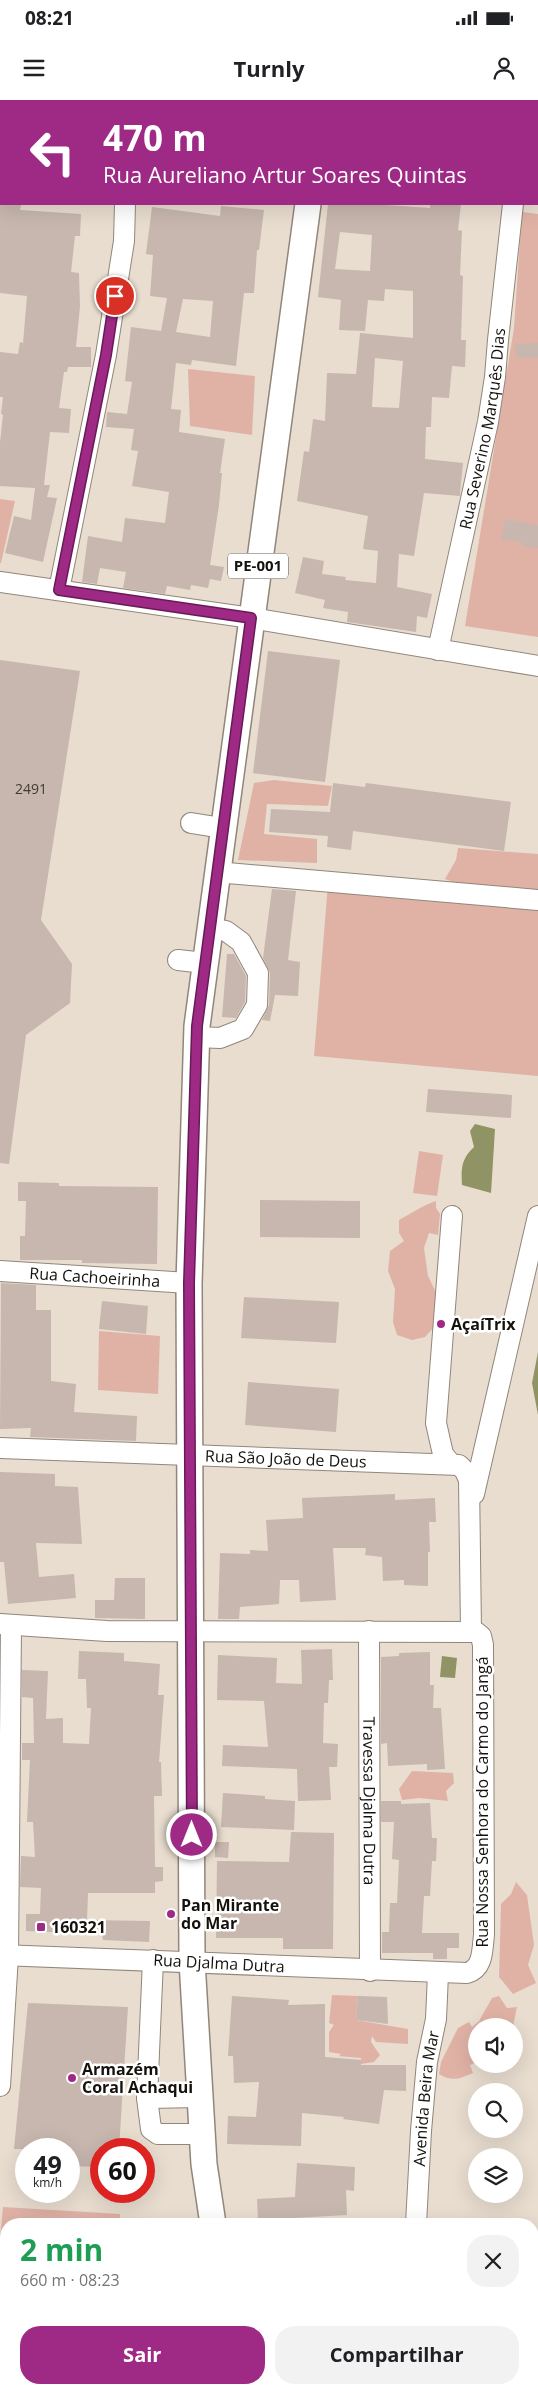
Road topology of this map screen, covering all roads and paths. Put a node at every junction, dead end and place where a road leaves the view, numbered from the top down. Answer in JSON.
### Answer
{"nodes":[{"id":1,"x":125,"y":205,"type":"edge"},
{"id":2,"x":308,"y":205,"type":"edge"},
{"id":3,"x":513,"y":205,"type":"edge"},
{"id":4,"x":0,"y":582,"type":"edge"},
{"id":5,"x":59,"y":590,"type":"junction"},
{"id":6,"x":251,"y":618,"type":"junction"},
{"id":7,"x":438,"y":650,"type":"junction"},
{"id":8,"x":538,"y":666,"type":"edge"},
{"id":9,"x":191,"y":823,"type":"dead end"},
{"id":10,"x":222,"y":828,"type":"junction"},
{"id":11,"x":216,"y":872,"type":"junction"},
{"id":12,"x":538,"y":900,"type":"edge"},
{"id":13,"x":209,"y":928,"type":"junction"},
{"id":14,"x":178,"y":960,"type":"dead end"},
{"id":15,"x":205,"y":963,"type":"junction"},
{"id":16,"x":197,"y":1037,"type":"junction"},
{"id":17,"x":452,"y":1216,"type":"dead end"},
{"id":18,"x":538,"y":1216,"type":"edge"},
{"id":19,"x":0,"y":1271,"type":"edge"},
{"id":20,"x":189,"y":1283,"type":"junction"},
{"id":21,"x":0,"y":1448,"type":"edge"},
{"id":22,"x":189,"y":1456,"type":"junction"},
{"id":23,"x":451,"y":1464,"type":"junction"},
{"id":24,"x":469,"y":1521,"type":"junction"},
{"id":25,"x":6,"y":1624,"type":"edge"},
{"id":26,"x":189,"y":1630,"type":"junction"},
{"id":27,"x":369,"y":1631,"type":"junction"},
{"id":28,"x":471,"y":1631,"type":"junction"},
{"id":29,"x":4,"y":1955,"type":"edge"},
{"id":30,"x":153,"y":1960,"type":"junction"},
{"id":31,"x":192,"y":1961,"type":"junction"},
{"id":32,"x":370,"y":1971,"type":"junction"},
{"id":33,"x":438,"y":1974,"type":"junction"},
{"id":34,"x":0,"y":2086,"type":"edge"},
{"id":35,"x":200,"y":2097,"type":"junction"},
{"id":36,"x":147,"y":2098,"type":"junction"},
{"id":37,"x":202,"y":2134,"type":"junction"},
{"id":38,"x":212,"y":2218,"type":"edge"},
{"id":39,"x":416,"y":2218,"type":"edge"}],
"edges":[{"from":1,"to":5,"type":"street"},
{"from":2,"to":6,"type":"main road","number":"PE-001"},
{"from":3,"to":7,"type":"street","name":"Rua Severino Marquês Dias"},
{"from":4,"to":5,"type":"street"},
{"from":5,"to":6,"type":"street"},
{"from":6,"to":7,"type":"street"},
{"from":6,"to":10,"type":"main road","number":"PE-001"},
{"from":7,"to":8,"type":"street"},
{"from":9,"to":10,"type":"street"},
{"from":10,"to":11,"type":"main road","number":"PE-001"},
{"from":11,"to":12,"type":"street"},
{"from":11,"to":13,"type":"main road","number":"PE-001"},
{"from":13,"to":15,"type":"main road","number":"PE-001"},
{"from":13,"to":16,"type":"street"},
{"from":14,"to":15,"type":"street"},
{"from":15,"to":16,"type":"main road","number":"PE-001"},
{"from":16,"to":20,"type":"main road","number":"PE-001"},
{"from":17,"to":23,"type":"street"},
{"from":18,"to":24,"type":"street"},
{"from":19,"to":20,"type":"street","name":"Rua Cachoeirinha"},
{"from":20,"to":22,"type":"main road","number":"PE-001"},
{"from":21,"to":22,"type":"street","name":"Rua São João de Deus"},
{"from":22,"to":23,"type":"street","name":"Rua São João de Deus"},
{"from":22,"to":26,"type":"main road","number":"PE-001"},
{"from":23,"to":24,"type":"street"},
{"from":24,"to":28,"type":"street"},
{"from":25,"to":26,"type":"street"},
{"from":25,"to":29,"type":"street"},
{"from":26,"to":27,"type":"street"},
{"from":26,"to":31,"type":"main road","number":"PE-001"},
{"from":27,"to":28,"type":"street"},
{"from":27,"to":32,"type":"street","name":"Travessa Djalma Dutra"},
{"from":28,"to":33,"type":"street","name":"Rua Nossa Senhora do Carmo do Jangá"},
{"from":29,"to":30,"type":"street","name":"Rua Djalma Dutra"},
{"from":29,"to":34,"type":"street"},
{"from":30,"to":31,"type":"street","name":"Rua Djalma Dutra"},
{"from":30,"to":36,"type":"street"},
{"from":31,"to":32,"type":"street","name":"Rua Djalma Dutra"},
{"from":31,"to":35,"type":"main road","number":"PE-001"},
{"from":32,"to":33,"type":"street","name":"Rua Djalma Dutra"},
{"from":33,"to":39,"type":"street","name":"Avenida Beira Mar"},
{"from":35,"to":36,"type":"street"},
{"from":35,"to":37,"type":"main road","number":"PE-001"},
{"from":36,"to":37,"type":"street"},
{"from":37,"to":38,"type":"main road","number":"PE-001"}]}
